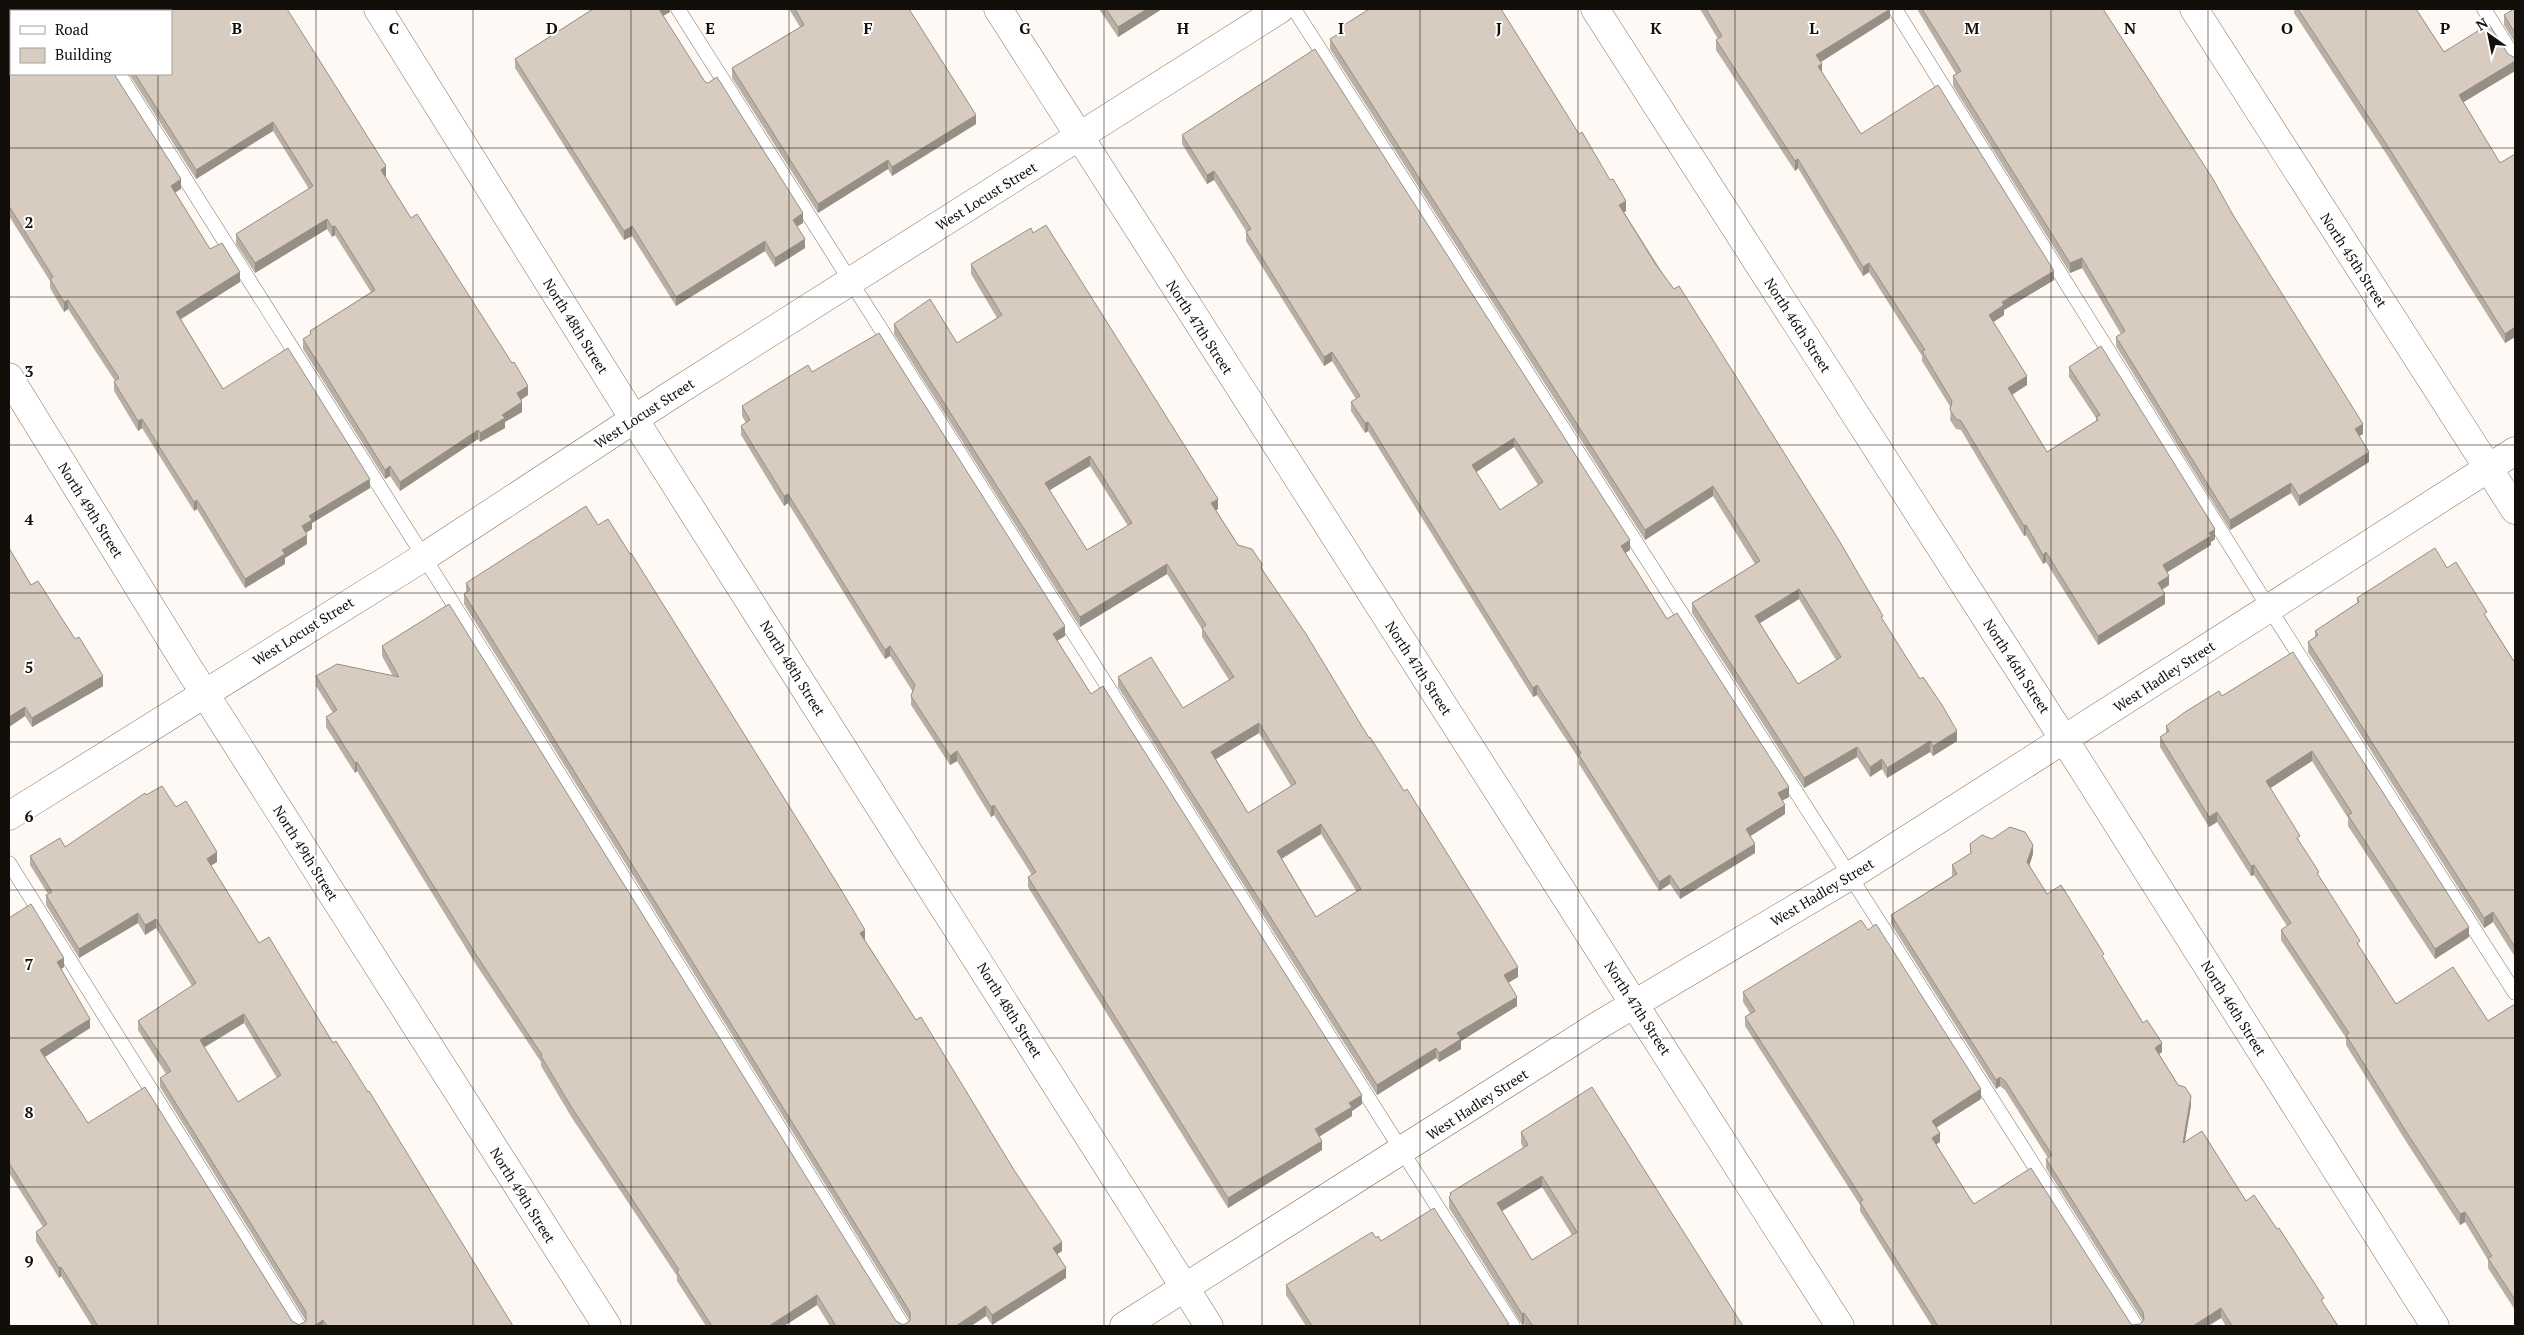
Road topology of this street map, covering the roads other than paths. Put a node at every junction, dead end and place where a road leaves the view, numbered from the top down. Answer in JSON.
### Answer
{"nodes":[{"id":1,"x":378,"y":9,"type":"edge"},
{"id":2,"x":678,"y":9,"type":"edge"},
{"id":3,"x":998,"y":9,"type":"edge"},
{"id":4,"x":1280,"y":9,"type":"edge"},
{"id":5,"x":1294,"y":9,"type":"edge"},
{"id":6,"x":1595,"y":9,"type":"edge"},
{"id":7,"x":1895,"y":9,"type":"edge"},
{"id":8,"x":2194,"y":9,"type":"edge"},
{"id":9,"x":2484,"y":9,"type":"edge"},
{"id":10,"x":2515,"y":59,"type":"edge"},
{"id":11,"x":120,"y":75,"type":"edge"},
{"id":12,"x":1078,"y":137,"type":"junction"},
{"id":13,"x":850,"y":282,"type":"junction"},
{"id":14,"x":9,"y":378,"type":"edge"},
{"id":15,"x":634,"y":419,"type":"junction"},
{"id":16,"x":2515,"y":451,"type":"edge"},
{"id":17,"x":2488,"y":469,"type":"junction"},
{"id":18,"x":2515,"y":510,"type":"edge"},
{"id":19,"x":424,"y":557,"type":"junction"},
{"id":20,"x":2269,"y":608,"type":"junction"},
{"id":21,"x":205,"y":693,"type":"junction"},
{"id":22,"x":2064,"y":740,"type":"junction"},
{"id":23,"x":9,"y":816,"type":"edge"},
{"id":24,"x":9,"y":863,"type":"edge"},
{"id":25,"x":1850,"y":876,"type":"junction"},
{"id":26,"x":2515,"y":993,"type":"edge"},
{"id":27,"x":1635,"y":1003,"type":"junction"},
{"id":28,"x":1403,"y":1151,"type":"junction"},
{"id":29,"x":1186,"y":1288,"type":"junction"},
{"id":30,"x":299,"y":1326,"type":"edge"},
{"id":31,"x":607,"y":1326,"type":"edge"},
{"id":32,"x":902,"y":1326,"type":"edge"},
{"id":33,"x":1124,"y":1326,"type":"edge"},
{"id":34,"x":1209,"y":1326,"type":"edge"},
{"id":35,"x":1513,"y":1326,"type":"edge"},
{"id":36,"x":1840,"y":1326,"type":"edge"},
{"id":37,"x":2136,"y":1326,"type":"edge"},
{"id":38,"x":2434,"y":1326,"type":"edge"}],
"edges":[{"from":1,"to":15,"type":"street","name":"North 48th Street"},
{"from":2,"to":13,"type":"lane"},
{"from":3,"to":12,"type":"street","name":"North 47th Street"},
{"from":4,"to":12,"type":"street","name":"West Locust Street"},
{"from":5,"to":25,"type":"lane"},
{"from":6,"to":22,"type":"street","name":"North 46th Street"},
{"from":7,"to":20,"type":"lane"},
{"from":8,"to":17,"type":"street","name":"North 45th Street"},
{"from":9,"to":10,"type":"lane"},
{"from":11,"to":19,"type":"lane"},
{"from":12,"to":13,"type":"street","name":"West Locust Street"},
{"from":12,"to":27,"type":"street","name":"North 47th Street"},
{"from":13,"to":15,"type":"street","name":"West Locust Street"},
{"from":13,"to":28,"type":"lane"},
{"from":14,"to":21,"type":"street","name":"North 49th Street"},
{"from":15,"to":19,"type":"street","name":"West Locust Street"},
{"from":15,"to":29,"type":"street","name":"North 48th Street"},
{"from":16,"to":17,"type":"street","name":"West Hadley Street"},
{"from":17,"to":18,"type":"street","name":"North 45th Street"},
{"from":17,"to":20,"type":"street","name":"West Hadley Street"},
{"from":19,"to":21,"type":"street","name":"West Locust Street"},
{"from":19,"to":32,"type":"lane"},
{"from":20,"to":22,"type":"street","name":"West Hadley Street"},
{"from":20,"to":26,"type":"lane"},
{"from":21,"to":23,"type":"street","name":"West Locust Street"},
{"from":21,"to":31,"type":"street","name":"North 49th Street"},
{"from":22,"to":25,"type":"street","name":"West Hadley Street"},
{"from":22,"to":38,"type":"street","name":"North 46th Street"},
{"from":24,"to":30,"type":"lane"},
{"from":25,"to":27,"type":"street","name":"West Hadley Street"},
{"from":25,"to":37,"type":"lane"},
{"from":27,"to":28,"type":"street","name":"West Hadley Street"},
{"from":27,"to":36,"type":"street","name":"North 47th Street"},
{"from":28,"to":29,"type":"street","name":"West Hadley Street"},
{"from":28,"to":35,"type":"lane"},
{"from":29,"to":33,"type":"street","name":"West Hadley Street"},
{"from":29,"to":34,"type":"street","name":"North 48th Street"}]}
